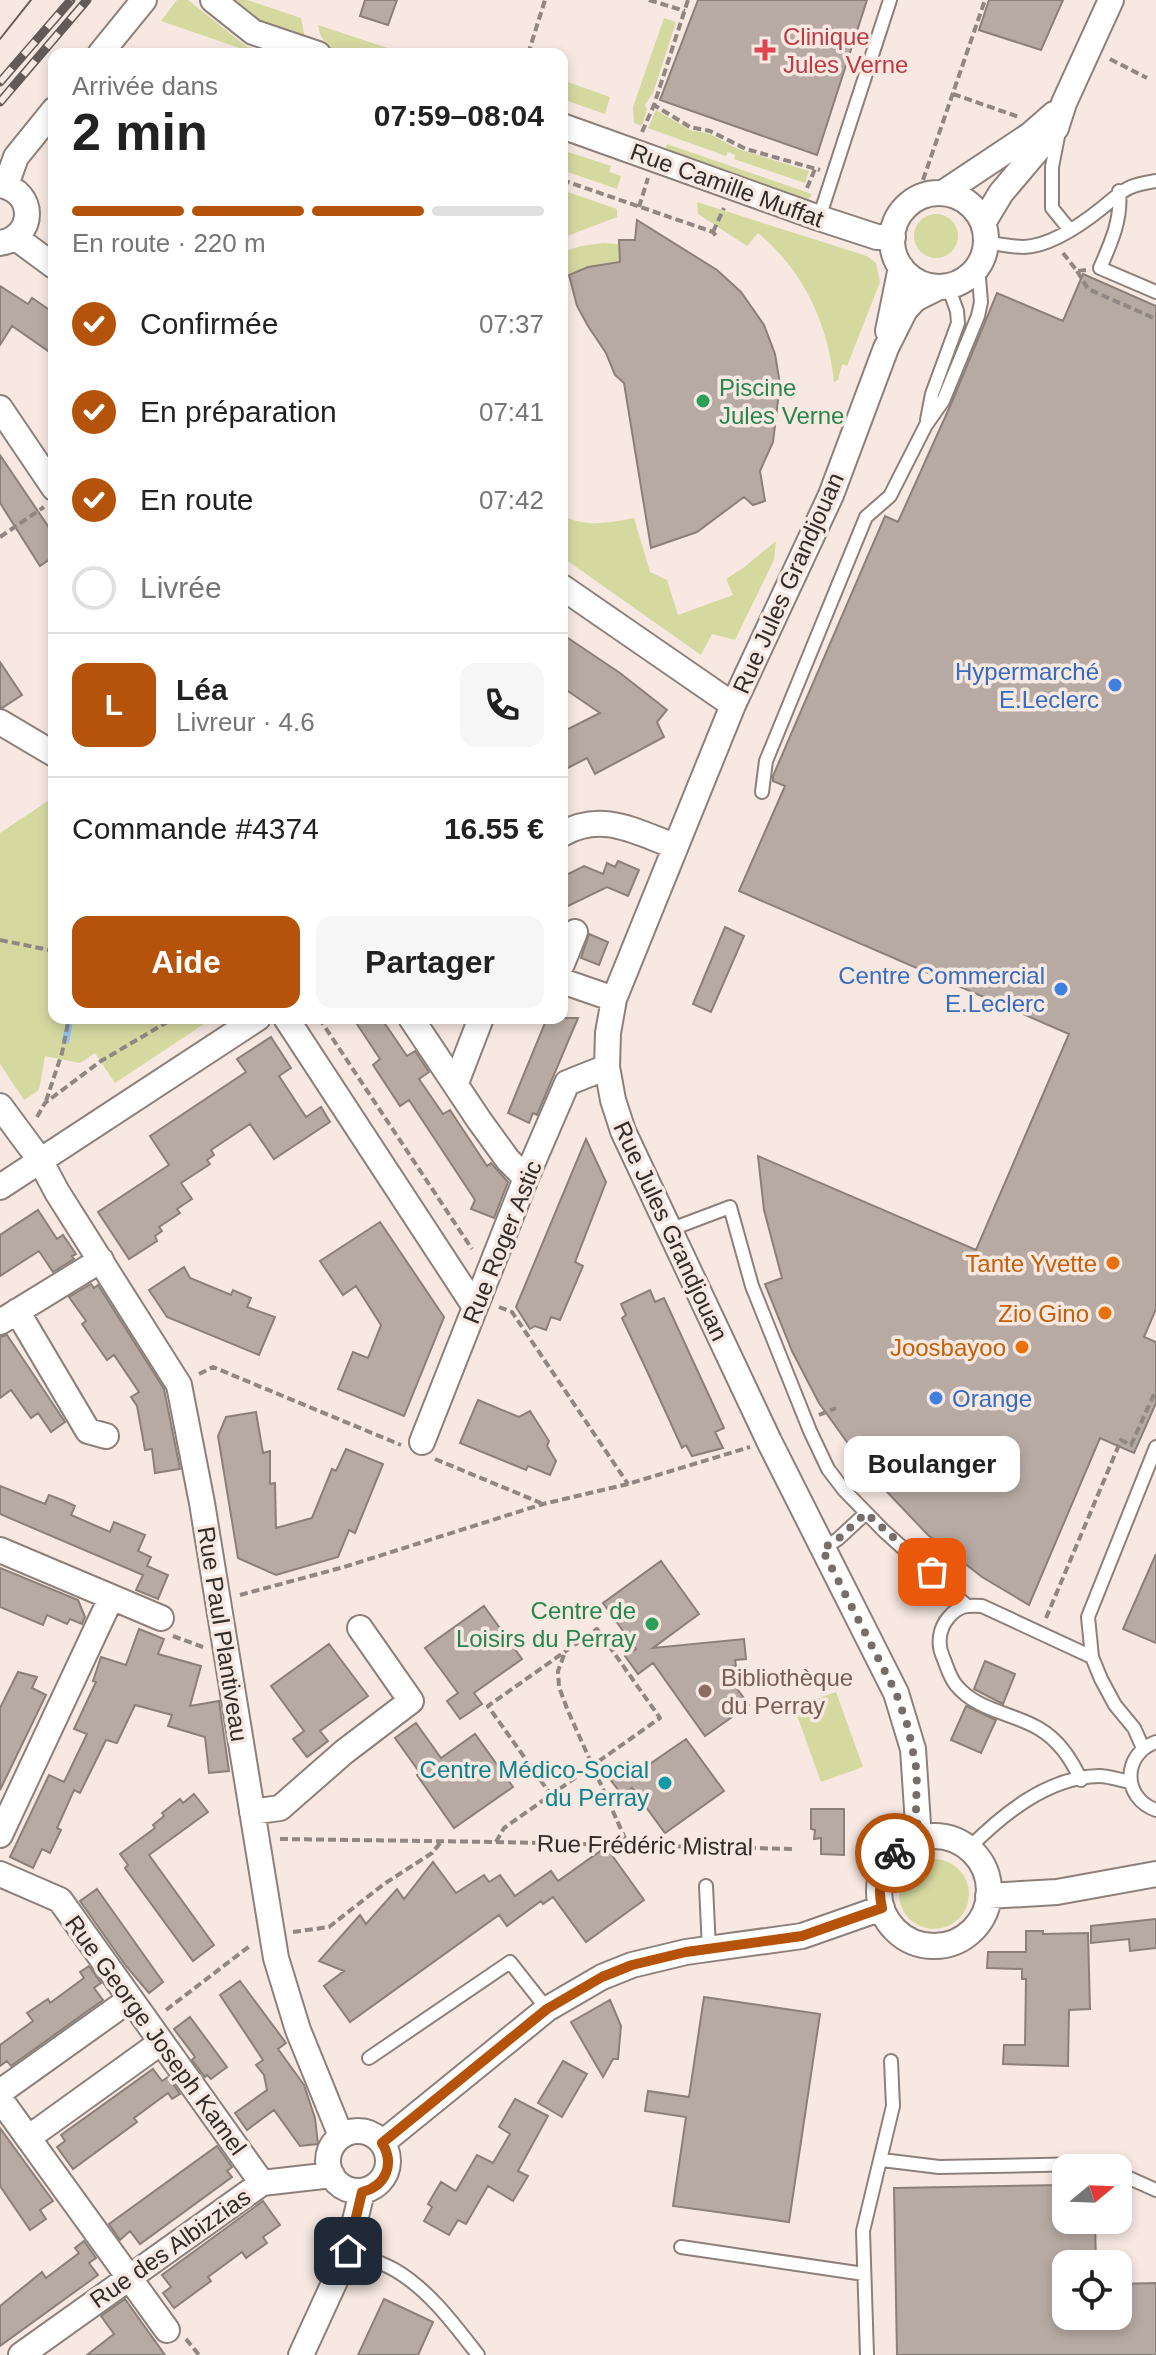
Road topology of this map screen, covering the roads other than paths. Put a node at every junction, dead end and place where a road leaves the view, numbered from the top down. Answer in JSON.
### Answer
{"nodes":[{"id":1,"x":144,"y":0,"type":"edge"},
{"id":2,"x":213,"y":0,"type":"edge"},
{"id":3,"x":890,"y":0,"type":"edge"},
{"id":4,"x":1111,"y":0,"type":"edge"},
{"id":5,"x":105,"y":48,"type":"edge"},
{"id":6,"x":300,"y":48,"type":"edge"},
{"id":7,"x":1064,"y":103,"type":"junction"},
{"id":8,"x":48,"y":117,"type":"edge"},
{"id":9,"x":568,"y":128,"type":"edge"},
{"id":10,"x":1156,"y":181,"type":"edge"},
{"id":11,"x":3,"y":185,"type":"edge"},
{"id":12,"x":1119,"y":191,"type":"junction"},
{"id":13,"x":943,"y":193,"type":"junction"},
{"id":14,"x":819,"y":218,"type":"junction"},
{"id":15,"x":1069,"y":229,"type":"junction"},
{"id":16,"x":985,"y":232,"type":"junction"},
{"id":17,"x":893,"y":237,"type":"junction"},
{"id":18,"x":8,"y":241,"type":"edge"},
{"id":19,"x":48,"y":263,"type":"edge"},
{"id":20,"x":901,"y":267,"type":"junction"},
{"id":21,"x":978,"y":267,"type":"junction"},
{"id":22,"x":943,"y":287,"type":"junction"},
{"id":23,"x":1156,"y":292,"type":"edge"},
{"id":24,"x":886,"y":348,"type":"junction"},
{"id":25,"x":0,"y":408,"type":"edge"},
{"id":26,"x":926,"y":425,"type":"junction"},
{"id":27,"x":48,"y":487,"type":"edge"},
{"id":28,"x":568,"y":591,"type":"edge"},
{"id":29,"x":733,"y":705,"type":"junction"},
{"id":30,"x":0,"y":722,"type":"edge"},
{"id":31,"x":48,"y":750,"type":"edge"},
{"id":32,"x":762,"y":792,"type":"dead end"},
{"id":33,"x":568,"y":831,"type":"edge"},
{"id":34,"x":675,"y":846,"type":"junction"},
{"id":35,"x":575,"y":932,"type":"dead end"},
{"id":36,"x":568,"y":949,"type":"edge"},
{"id":37,"x":568,"y":983,"type":"edge"},
{"id":38,"x":614,"y":999,"type":"junction"},
{"id":39,"x":249,"y":1024,"type":"edge"},
{"id":40,"x":290,"y":1024,"type":"edge"},
{"id":41,"x":415,"y":1024,"type":"edge"},
{"id":42,"x":479,"y":1024,"type":"edge"},
{"id":43,"x":607,"y":1067,"type":"junction"},
{"id":44,"x":456,"y":1083,"type":"junction"},
{"id":45,"x":0,"y":1106,"type":"edge"},
{"id":46,"x":40,"y":1160,"type":"junction"},
{"id":47,"x":526,"y":1178,"type":"junction"},
{"id":48,"x":0,"y":1187,"type":"edge"},
{"id":49,"x":669,"y":1230,"type":"junction"},
{"id":50,"x":101,"y":1260,"type":"junction"},
{"id":51,"x":475,"y":1307,"type":"junction"},
{"id":52,"x":8,"y":1317,"type":"edge"},
{"id":53,"x":106,"y":1436,"type":"dead end"},
{"id":54,"x":1156,"y":1447,"type":"edge"},
{"id":55,"x":421,"y":1449,"type":"road end"},
{"id":56,"x":866,"y":1513,"type":"junction"},
{"id":57,"x":822,"y":1549,"type":"junction"},
{"id":58,"x":0,"y":1550,"type":"edge"},
{"id":59,"x":111,"y":1598,"type":"junction"},
{"id":60,"x":966,"y":1605,"type":"junction"},
{"id":61,"x":161,"y":1625,"type":"road end"},
{"id":62,"x":360,"y":1628,"type":"dead end"},
{"id":63,"x":1092,"y":1657,"type":"junction"},
{"id":64,"x":1156,"y":1742,"type":"edge"},
{"id":65,"x":1143,"y":1748,"type":"junction"},
{"id":66,"x":1081,"y":1780,"type":"junction"},
{"id":67,"x":1130,"y":1782,"type":"junction"},
{"id":68,"x":1156,"y":1810,"type":"edge"},
{"id":69,"x":252,"y":1812,"type":"junction"},
{"id":70,"x":0,"y":1835,"type":"edge"},
{"id":71,"x":919,"y":1839,"type":"junction"},
{"id":72,"x":968,"y":1849,"type":"junction"},
{"id":73,"x":0,"y":1874,"type":"edge"},
{"id":74,"x":1156,"y":1874,"type":"edge"},
{"id":75,"x":706,"y":1886,"type":"dead end"},
{"id":76,"x":988,"y":1896,"type":"junction"},
{"id":77,"x":882,"y":1908,"type":"junction"},
{"id":78,"x":709,"y":1949,"type":"junction"},
{"id":79,"x":129,"y":2000,"type":"junction"},
{"id":80,"x":547,"y":2009,"type":"junction"},
{"id":81,"x":160,"y":2043,"type":"junction"},
{"id":82,"x":369,"y":2058,"type":"dead end"},
{"id":83,"x":891,"y":2061,"type":"dead end"},
{"id":84,"x":0,"y":2092,"type":"edge"},
{"id":85,"x":0,"y":2099,"type":"edge"},
{"id":86,"x":341,"y":2136,"type":"junction"},
{"id":87,"x":28,"y":2138,"type":"junction"},
{"id":88,"x":382,"y":2143,"type":"junction"},
{"id":89,"x":882,"y":2160,"type":"junction"},
{"id":90,"x":1052,"y":2165,"type":"edge"},
{"id":91,"x":332,"y":2175,"type":"junction"},
{"id":92,"x":1132,"y":2179,"type":"edge"},
{"id":93,"x":262,"y":2183,"type":"junction"},
{"id":94,"x":1156,"y":2190,"type":"edge"},
{"id":95,"x":362,"y":2192,"type":"junction"},
{"id":96,"x":681,"y":2247,"type":"dead end"},
{"id":97,"x":348,"y":2251,"type":"junction"},
{"id":98,"x":864,"y":2274,"type":"junction"},
{"id":99,"x":128,"y":2277,"type":"junction"},
{"id":100,"x":167,"y":2330,"type":"dead end"},
{"id":101,"x":21,"y":2355,"type":"edge"},
{"id":102,"x":301,"y":2355,"type":"edge"},
{"id":103,"x":478,"y":2355,"type":"edge"},
{"id":104,"x":867,"y":2355,"type":"edge"}],
"edges":[{"from":1,"to":5,"type":"street"},
{"from":2,"to":6,"type":"street"},
{"from":3,"to":14,"type":"lane"},
{"from":4,"to":7,"type":"street"},
{"from":7,"to":13,"type":"street"},
{"from":7,"to":15,"type":"lane"},
{"from":7,"to":16,"type":"street"},
{"from":8,"to":11,"type":"street"},
{"from":9,"to":14,"type":"street","name":"Rue Camille Muffat"},
{"from":10,"to":12,"type":"lane"},
{"from":11,"to":18,"type":"street"},
{"from":12,"to":15,"type":"lane"},
{"from":12,"to":23,"type":"lane"},
{"from":13,"to":16,"type":"street"},
{"from":13,"to":17,"type":"street"},
{"from":14,"to":17,"type":"street","name":"Rue Camille Muffat"},
{"from":15,"to":16,"type":"lane"},
{"from":16,"to":21,"type":"street"},
{"from":17,"to":20,"type":"street"},
{"from":18,"to":19,"type":"street"},
{"from":20,"to":22,"type":"street"},
{"from":20,"to":24,"type":"street","name":"Rue Jules Grandjouan"},
{"from":21,"to":22,"type":"street"},
{"from":21,"to":26,"type":"lane"},
{"from":22,"to":24,"type":"street","name":"Rue Jules Grandjouan"},
{"from":22,"to":26,"type":"lane"},
{"from":24,"to":29,"type":"street","name":"Rue Jules Grandjouan"},
{"from":25,"to":27,"type":"street"},
{"from":26,"to":32,"type":"lane"},
{"from":28,"to":29,"type":"street"},
{"from":29,"to":34,"type":"street","name":"Rue Jules Grandjouan"},
{"from":30,"to":31,"type":"street"},
{"from":33,"to":34,"type":"street"},
{"from":34,"to":38,"type":"street","name":"Rue Jules Grandjouan"},
{"from":35,"to":36,"type":"street"},
{"from":37,"to":38,"type":"street"},
{"from":38,"to":43,"type":"street","name":"Rue Jules Grandjouan"},
{"from":39,"to":46,"type":"street"},
{"from":40,"to":51,"type":"street"},
{"from":41,"to":44,"type":"street"},
{"from":42,"to":44,"type":"street"},
{"from":43,"to":47,"type":"street","name":"Rue Roger Astic"},
{"from":43,"to":49,"type":"street","name":"Rue Jules Grandjouan"},
{"from":44,"to":47,"type":"street"},
{"from":45,"to":46,"type":"street","name":"Rue Paul Plantiveau"},
{"from":46,"to":48,"type":"street"},
{"from":46,"to":50,"type":"street","name":"Rue Paul Plantiveau"},
{"from":47,"to":51,"type":"street","name":"Rue Roger Astic"},
{"from":49,"to":56,"type":"lane"},
{"from":49,"to":57,"type":"street","name":"Rue Jules Grandjouan"},
{"from":50,"to":52,"type":"street"},
{"from":50,"to":69,"type":"street","name":"Rue Paul Plantiveau"},
{"from":51,"to":55,"type":"street","name":"Rue Roger Astic"},
{"from":52,"to":53,"type":"street"},
{"from":54,"to":63,"type":"lane"},
{"from":56,"to":57,"type":"lane"},
{"from":56,"to":60,"type":"lane"},
{"from":57,"to":71,"type":"street","name":"Rue Jules Grandjouan"},
{"from":58,"to":59,"type":"street"},
{"from":59,"to":61,"type":"street"},
{"from":59,"to":70,"type":"street"},
{"from":60,"to":63,"type":"lane"},
{"from":60,"to":66,"type":"lane"},
{"from":62,"to":69,"type":"street"},
{"from":63,"to":65,"type":"lane"},
{"from":64,"to":65,"type":"lane"},
{"from":65,"to":67,"type":"lane"},
{"from":66,"to":67,"type":"lane"},
{"from":66,"to":72,"type":"lane"},
{"from":67,"to":68,"type":"lane"},
{"from":69,"to":86,"type":"street","name":"Rue Paul Plantiveau"},
{"from":71,"to":72,"type":"street"},
{"from":71,"to":77,"type":"street"},
{"from":72,"to":76,"type":"street"},
{"from":73,"to":79,"type":"street","name":"Rue George Joseph Kamel"},
{"from":74,"to":76,"type":"street"},
{"from":75,"to":78,"type":"lane"},
{"from":76,"to":77,"type":"street"},
{"from":77,"to":78,"type":"street"},
{"from":78,"to":80,"type":"street"},
{"from":79,"to":81,"type":"street","name":"Rue George Joseph Kamel"},
{"from":79,"to":84,"type":"street"},
{"from":80,"to":82,"type":"lane"},
{"from":80,"to":88,"type":"street"},
{"from":81,"to":87,"type":"street"},
{"from":81,"to":93,"type":"street","name":"Rue George Joseph Kamel"},
{"from":83,"to":89,"type":"lane"},
{"from":85,"to":87,"type":"street"},
{"from":86,"to":88,"type":"street"},
{"from":86,"to":91,"type":"street"},
{"from":87,"to":99,"type":"street"},
{"from":88,"to":95,"type":"street"},
{"from":89,"to":90,"type":"lane"},
{"from":89,"to":98,"type":"lane"},
{"from":91,"to":93,"type":"street","name":"Rue des Albizzias"},
{"from":91,"to":95,"type":"street"},
{"from":92,"to":94,"type":"lane"},
{"from":93,"to":99,"type":"street","name":"Rue des Albizzias"},
{"from":95,"to":97,"type":"street"},
{"from":96,"to":98,"type":"lane"},
{"from":97,"to":102,"type":"street"},
{"from":97,"to":103,"type":"lane"},
{"from":98,"to":104,"type":"lane"},
{"from":99,"to":100,"type":"street"},
{"from":99,"to":101,"type":"street","name":"Rue des Albizzias"}]}
